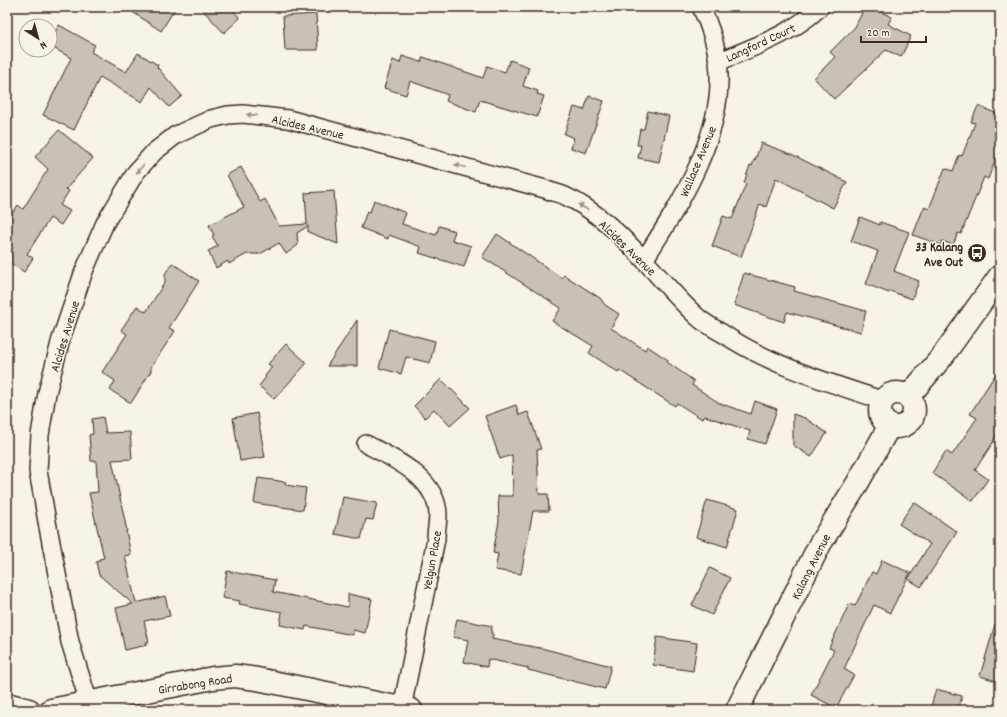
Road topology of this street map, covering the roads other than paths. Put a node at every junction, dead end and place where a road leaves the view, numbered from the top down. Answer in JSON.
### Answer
{"nodes":[{"id":1,"x":701,"y":7,"type":"edge"},
{"id":2,"x":820,"y":7,"type":"edge"},
{"id":3,"x":718,"y":62,"type":"junction"},
{"id":4,"x":644,"y":260,"type":"junction"},
{"id":5,"x":1000,"y":276,"type":"edge"},
{"id":6,"x":908,"y":397,"type":"junction"},
{"id":7,"x":884,"y":401,"type":"junction"},
{"id":8,"x":890,"y":425,"type":"junction"},
{"id":9,"x":366,"y":444,"type":"dead end"},
{"id":10,"x":89,"y":703,"type":"junction"},
{"id":11,"x":7,"y":704,"type":"edge"},
{"id":12,"x":406,"y":709,"type":"edge"},
{"id":13,"x":29,"y":710,"type":"edge"},
{"id":14,"x":50,"y":710,"type":"edge"},
{"id":15,"x":737,"y":710,"type":"edge"}],
"edges":[{"from":1,"to":3,"type":"street","name":"Wallace Avenue"},
{"from":2,"to":3,"type":"street","name":"Langford Court"},
{"from":3,"to":4,"type":"street","name":"Wallace Avenue"},
{"from":4,"to":7,"type":"street","name":"Alcides Avenue"},
{"from":4,"to":10,"type":"street","name":"Alcides Avenue","one_way":true},
{"from":5,"to":6,"type":"street"},
{"from":6,"to":7,"type":"street"},
{"from":6,"to":8,"type":"street"},
{"from":7,"to":8,"type":"street"},
{"from":8,"to":15,"type":"street","name":"Kalang Avenue"},
{"from":9,"to":12,"type":"street","name":"Yelgun Place"},
{"from":10,"to":12,"type":"street","name":"Girrabong Road"},
{"from":10,"to":14,"type":"street","name":"Girrabong Road"},
{"from":11,"to":13,"type":"street"}]}
